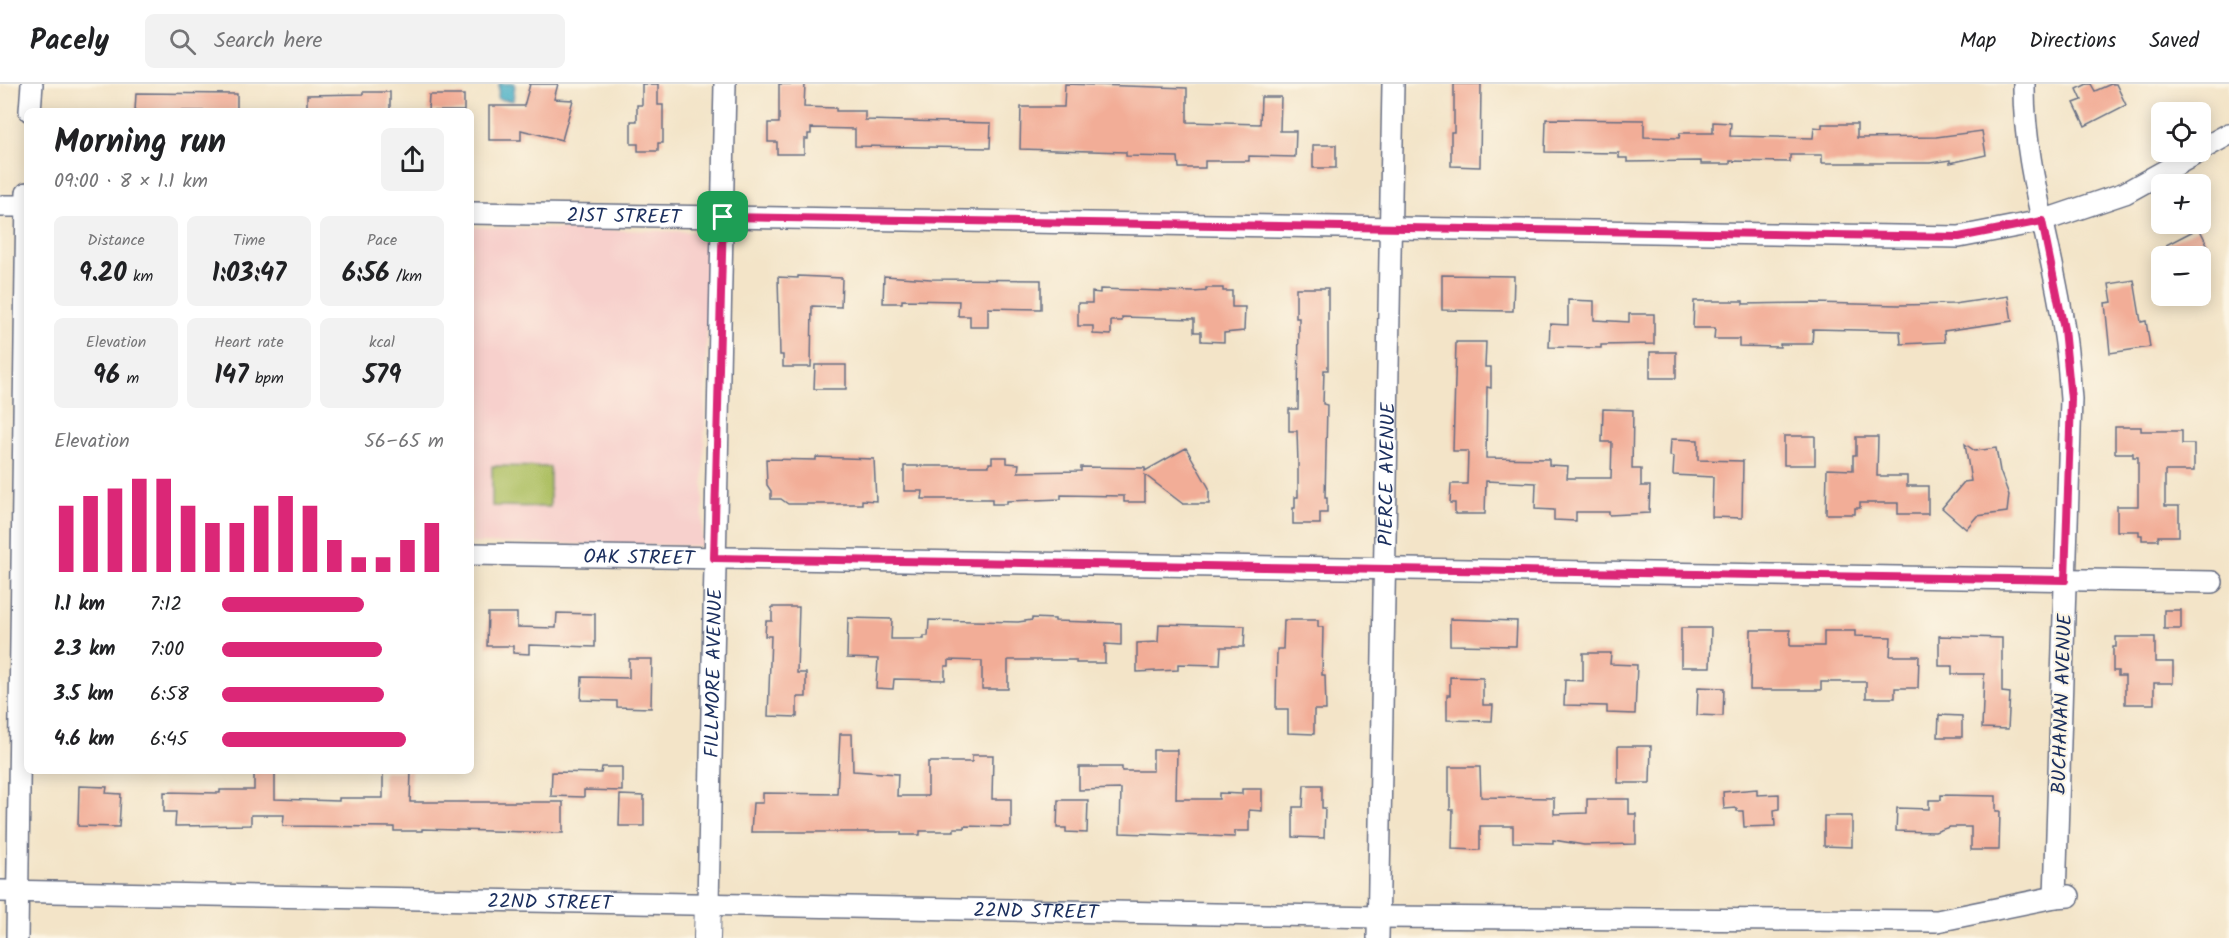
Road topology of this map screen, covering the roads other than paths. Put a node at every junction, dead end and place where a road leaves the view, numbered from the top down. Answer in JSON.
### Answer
{"nodes":[{"id":1,"x":32,"y":84,"type":"edge"},
{"id":2,"x":725,"y":84,"type":"edge"},
{"id":3,"x":1393,"y":84,"type":"edge"},
{"id":4,"x":2024,"y":84,"type":"edge"},
{"id":5,"x":30,"y":108,"type":"edge"},
{"id":6,"x":2229,"y":134,"type":"edge"},
{"id":7,"x":2211,"y":145,"type":"edge"},
{"id":8,"x":2180,"y":162,"type":"edge"},
{"id":9,"x":0,"y":206,"type":"edge"},
{"id":10,"x":24,"y":206,"type":"edge"},
{"id":11,"x":474,"y":213,"type":"edge"},
{"id":12,"x":723,"y":217,"type":"junction"},
{"id":13,"x":2042,"y":221,"type":"junction"},
{"id":14,"x":1390,"y":228,"type":"junction"},
{"id":15,"x":474,"y":554,"type":"edge"},
{"id":16,"x":714,"y":558,"type":"junction"},
{"id":17,"x":24,"y":568,"type":"edge"},
{"id":18,"x":1384,"y":569,"type":"junction"},
{"id":19,"x":2065,"y":580,"type":"junction"},
{"id":20,"x":2212,"y":582,"type":"dead end"},
{"id":21,"x":9,"y":891,"type":"edge"},
{"id":22,"x":2062,"y":896,"type":"joint"},
{"id":23,"x":708,"y":904,"type":"junction"},
{"id":24,"x":1378,"y":928,"type":"edge"},
{"id":25,"x":1937,"y":929,"type":"edge"},
{"id":26,"x":17,"y":938,"type":"edge"},
{"id":27,"x":707,"y":938,"type":"edge"}],
"edges":[{"from":1,"to":5,"type":"street"},
{"from":2,"to":12,"type":"street","name":"FILLMORE AVENUE"},
{"from":3,"to":14,"type":"street","name":"PIERCE AVENUE"},
{"from":4,"to":13,"type":"street","name":"BUCHANAN AVENUE"},
{"from":6,"to":7,"type":"street","name":"21ST STREET"},
{"from":8,"to":13,"type":"street","name":"21ST STREET"},
{"from":9,"to":10,"type":"street"},
{"from":11,"to":12,"type":"street","name":"21ST STREET"},
{"from":12,"to":14,"type":"street","name":"21ST STREET"},
{"from":12,"to":16,"type":"street","name":"FILLMORE AVENUE"},
{"from":13,"to":14,"type":"street","name":"21ST STREET"},
{"from":13,"to":19,"type":"street","name":"BUCHANAN AVENUE"},
{"from":14,"to":18,"type":"street","name":"PIERCE AVENUE"},
{"from":15,"to":16,"type":"street","name":"OAK STREET"},
{"from":16,"to":18,"type":"street","name":"OAK STREET"},
{"from":16,"to":23,"type":"street","name":"FILLMORE AVENUE"},
{"from":17,"to":21,"type":"street"},
{"from":18,"to":19,"type":"street","name":"OAK STREET"},
{"from":18,"to":24,"type":"street","name":"PIERCE AVENUE"},
{"from":19,"to":20,"type":"street","name":"OAK STREET"},
{"from":19,"to":22,"type":"street","name":"BUCHANAN AVENUE"},
{"from":21,"to":23,"type":"street","name":"22ND STREET"},
{"from":21,"to":26,"type":"street"},
{"from":22,"to":25,"type":"street","name":"22ND STREET"},
{"from":23,"to":24,"type":"street","name":"22ND STREET"},
{"from":23,"to":27,"type":"street","name":"FILLMORE AVENUE"},
{"from":24,"to":25,"type":"street","name":"22ND STREET"}]}
